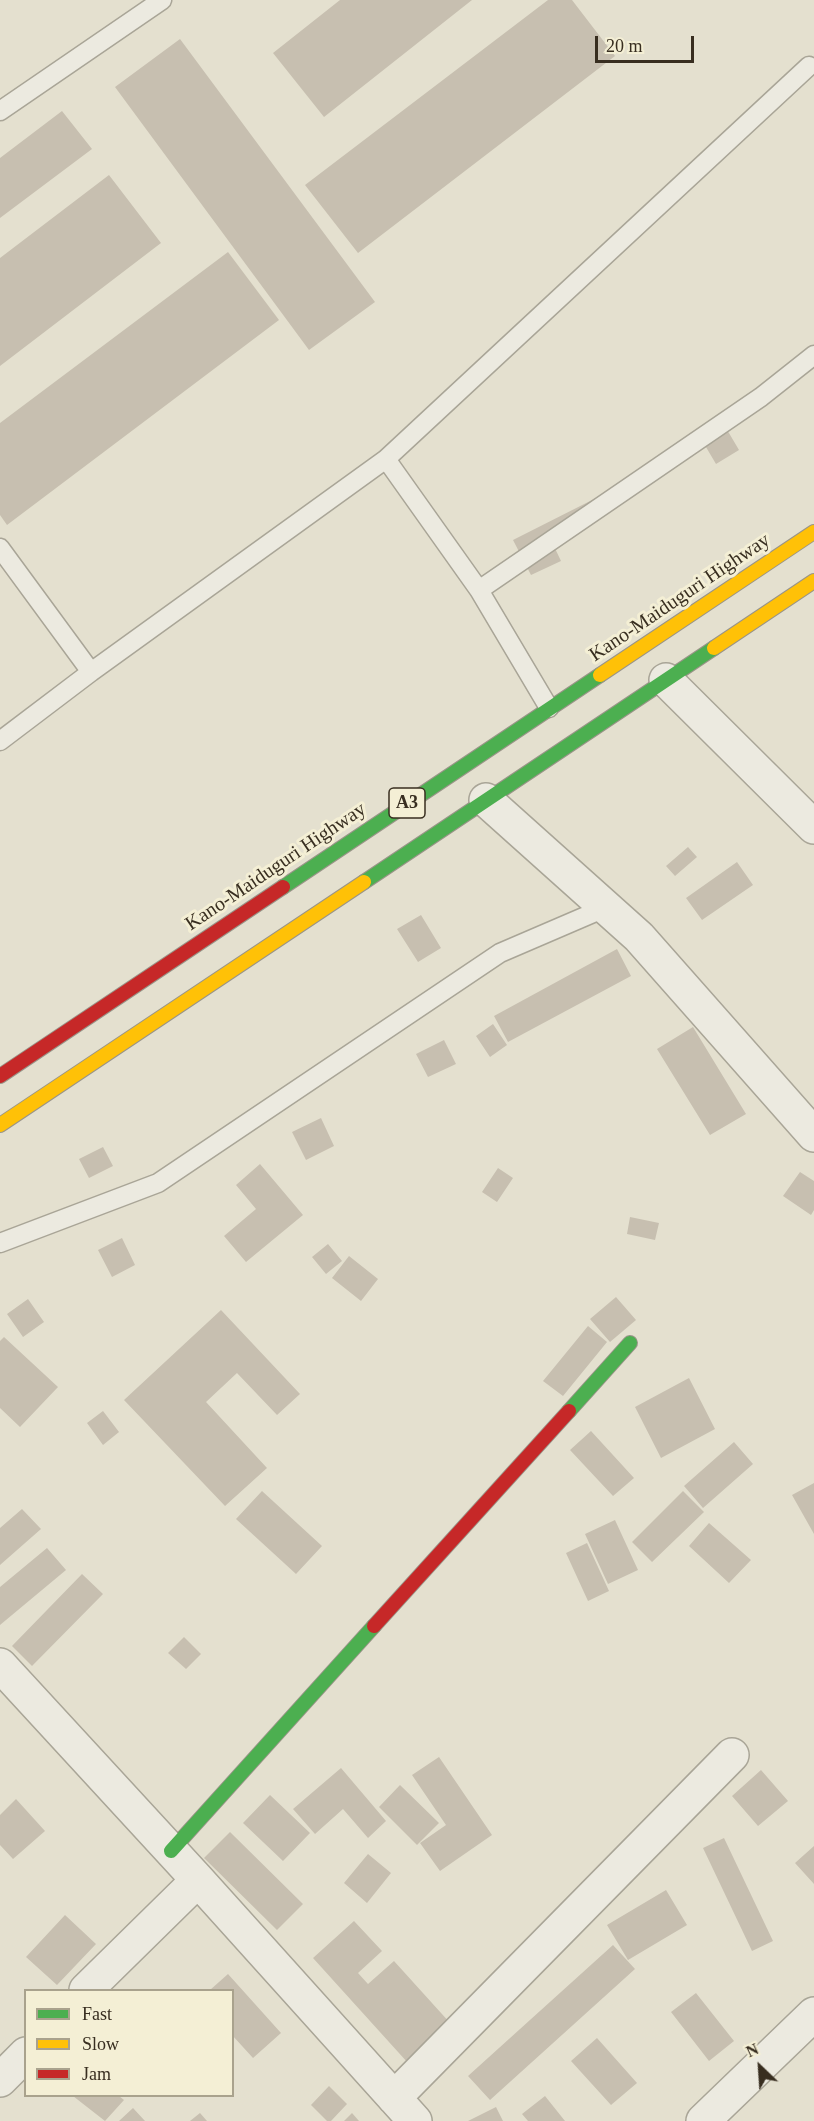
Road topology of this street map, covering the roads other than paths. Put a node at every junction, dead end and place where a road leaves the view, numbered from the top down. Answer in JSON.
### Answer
{"nodes":[{"id":1,"x":162,"y":0,"type":"edge"},
{"id":2,"x":809,"y":66,"type":"dead end"},
{"id":3,"x":0,"y":111,"type":"edge"},
{"id":4,"x":814,"y":355,"type":"edge"},
{"id":5,"x":386,"y":459,"type":"junction"},
{"id":6,"x":814,"y":532,"type":"edge"},
{"id":7,"x":0,"y":548,"type":"edge"},
{"id":8,"x":814,"y":582,"type":"edge"},
{"id":9,"x":479,"y":590,"type":"junction"},
{"id":10,"x":91,"y":672,"type":"junction"},
{"id":11,"x":666,"y":680,"type":"junction"},
{"id":12,"x":549,"y":708,"type":"junction"},
{"id":13,"x":0,"y":741,"type":"edge"},
{"id":14,"x":486,"y":800,"type":"junction"},
{"id":15,"x":814,"y":827,"type":"edge"},
{"id":16,"x":607,"y":907,"type":"junction"},
{"id":17,"x":0,"y":1076,"type":"edge"},
{"id":18,"x":0,"y":1125,"type":"edge"},
{"id":19,"x":814,"y":1135,"type":"edge"},
{"id":20,"x":0,"y":1243,"type":"edge"},
{"id":21,"x":630,"y":1343,"type":"dead end"},
{"id":22,"x":0,"y":1665,"type":"edge"},
{"id":23,"x":732,"y":1755,"type":"dead end"},
{"id":24,"x":171,"y":1851,"type":"junction"},
{"id":25,"x":198,"y":1880,"type":"junction"},
{"id":26,"x":87,"y":1989,"type":"edge"},
{"id":27,"x":814,"y":2014,"type":"edge"},
{"id":28,"x":24,"y":2056,"type":"edge"},
{"id":29,"x":0,"y":2080,"type":"edge"},
{"id":30,"x":405,"y":2110,"type":"edge"},
{"id":31,"x":703,"y":2121,"type":"edge"}],
"edges":[{"from":1,"to":3,"type":"lane"},
{"from":2,"to":5,"type":"lane"},
{"from":4,"to":9,"type":"lane"},
{"from":5,"to":9,"type":"lane"},
{"from":5,"to":10,"type":"lane"},
{"from":6,"to":12,"type":"main road","name":"Kano-Maiduguri Highway","number":"A3"},
{"from":7,"to":10,"type":"lane"},
{"from":8,"to":11,"type":"main road","number":"A3"},
{"from":9,"to":12,"type":"lane"},
{"from":10,"to":13,"type":"lane"},
{"from":11,"to":14,"type":"main road","number":"A3"},
{"from":11,"to":15,"type":"street"},
{"from":12,"to":17,"type":"main road","name":"Kano-Maiduguri Highway","number":"A3"},
{"from":14,"to":16,"type":"street"},
{"from":14,"to":18,"type":"main road","number":"A3"},
{"from":16,"to":19,"type":"street"},
{"from":16,"to":20,"type":"lane"},
{"from":21,"to":24,"type":"main road"},
{"from":22,"to":24,"type":"street"},
{"from":23,"to":30,"type":"street"},
{"from":24,"to":25,"type":"street"},
{"from":25,"to":26,"type":"street"},
{"from":25,"to":30,"type":"street"},
{"from":27,"to":31,"type":"street"},
{"from":28,"to":29,"type":"street"}]}
